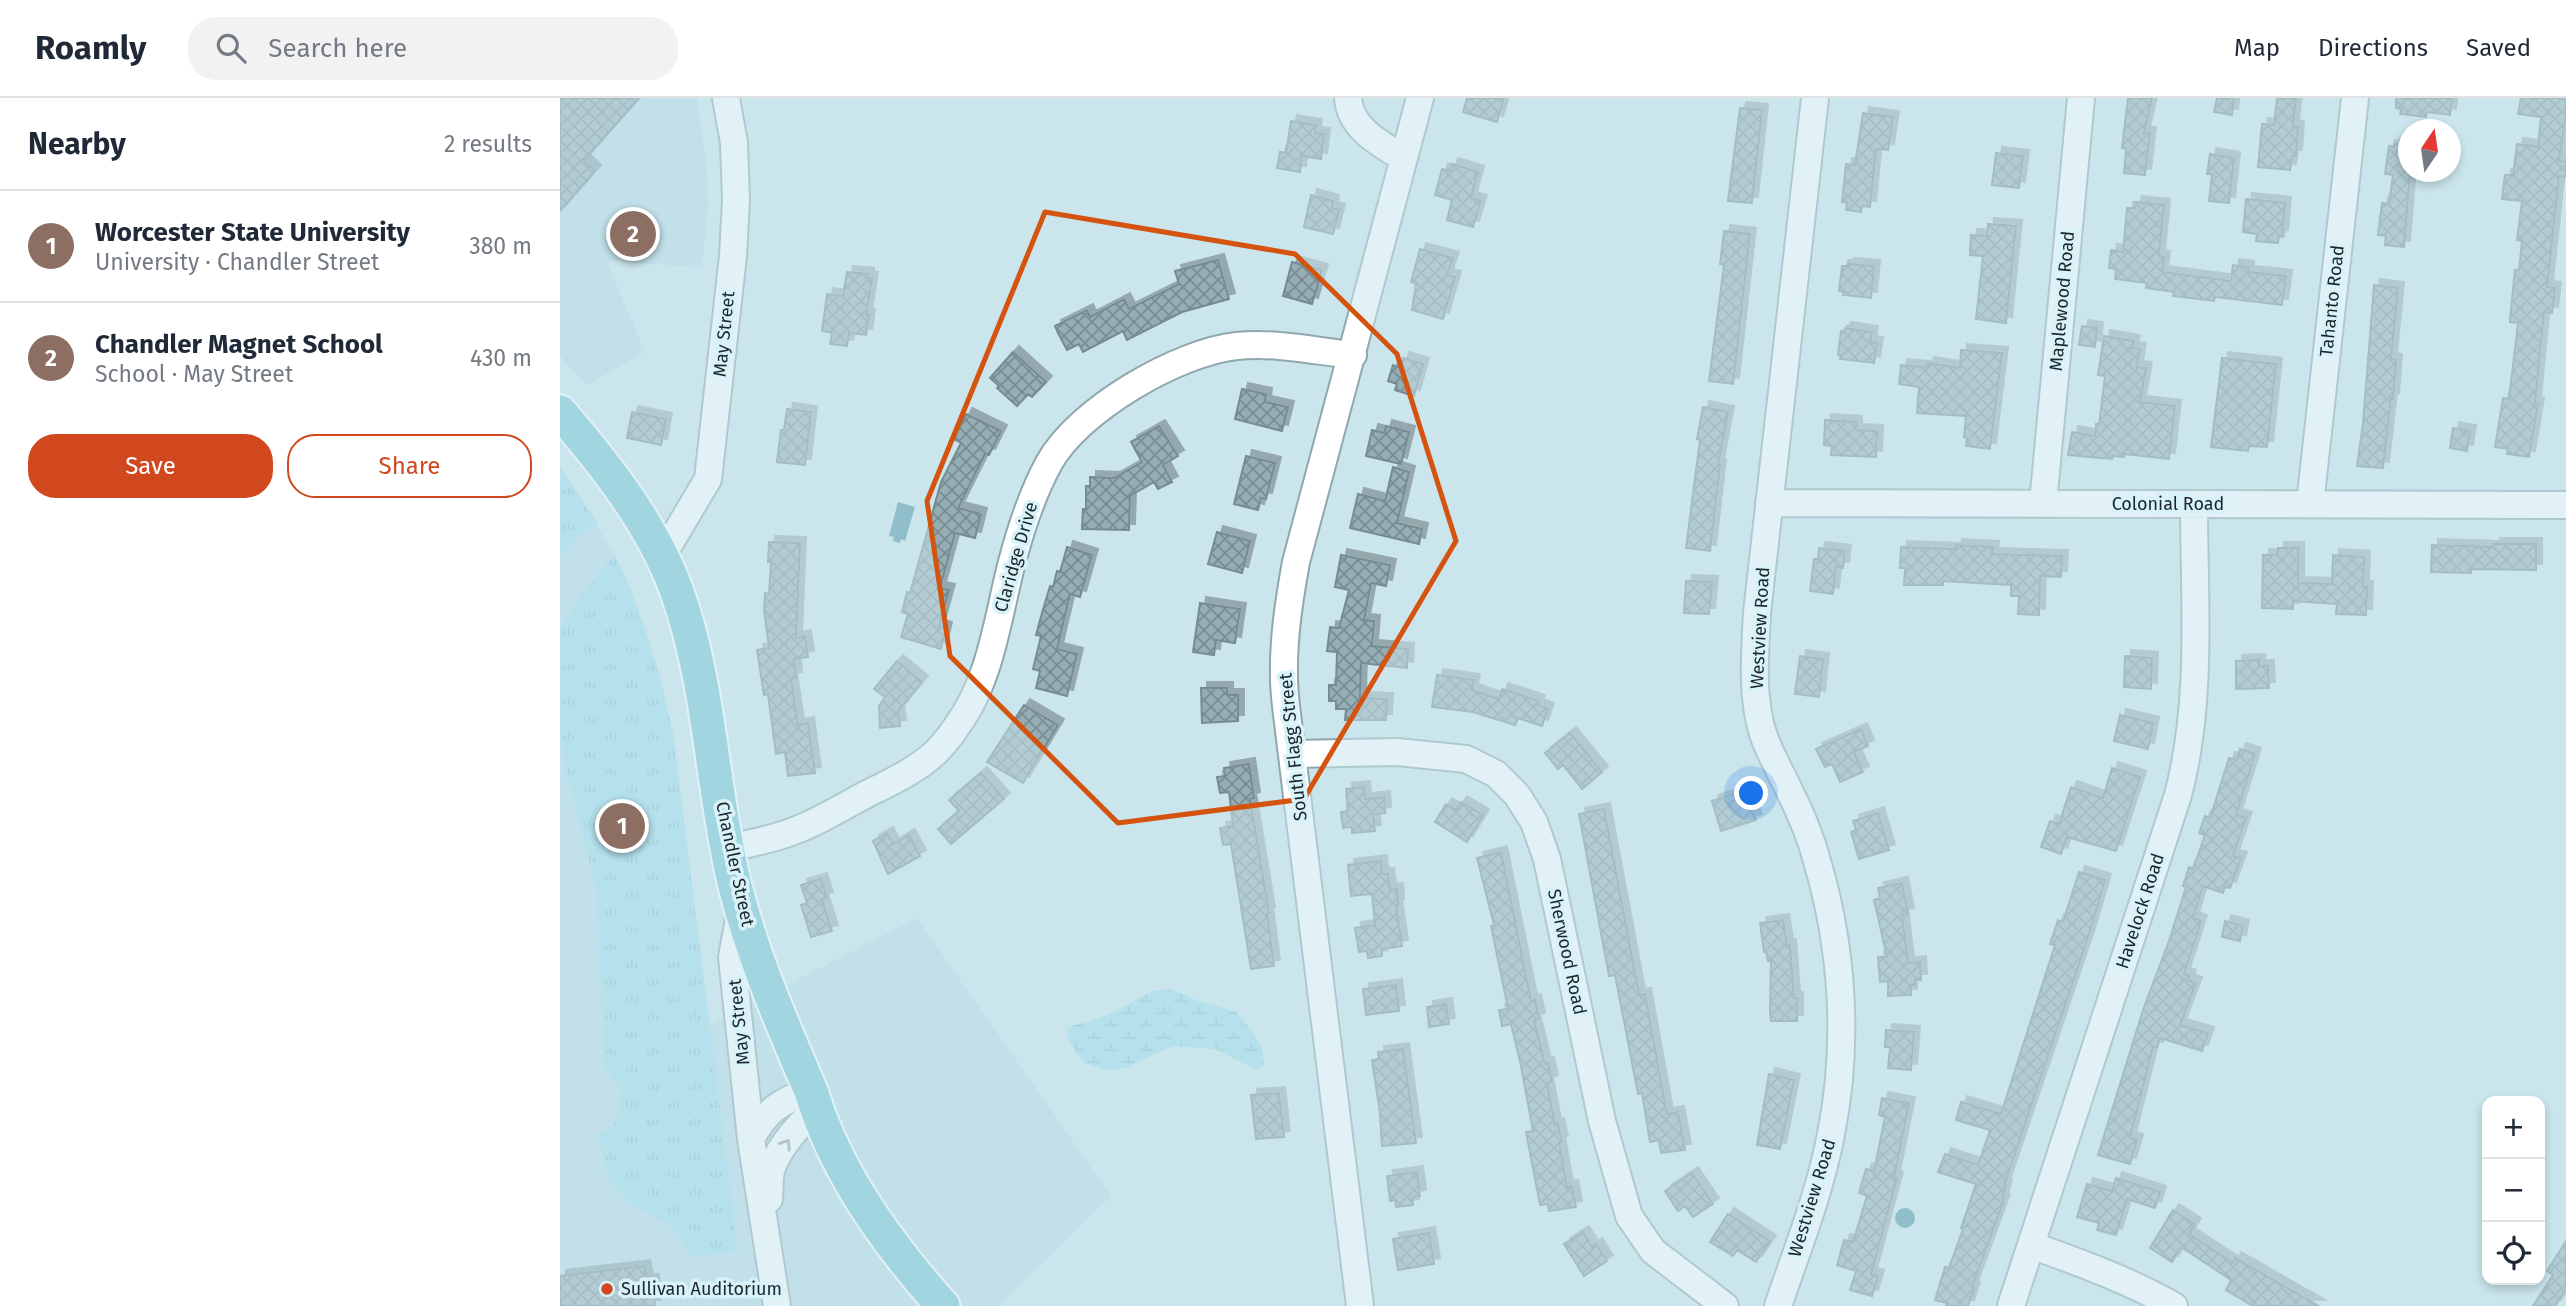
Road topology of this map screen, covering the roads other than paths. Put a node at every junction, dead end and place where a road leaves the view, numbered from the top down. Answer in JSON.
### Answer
{"nodes":[{"id":1,"x":726,"y":98,"type":"edge"},
{"id":2,"x":1348,"y":98,"type":"edge"},
{"id":3,"x":1420,"y":98,"type":"edge"},
{"id":4,"x":1815,"y":98,"type":"edge"},
{"id":5,"x":2081,"y":98,"type":"edge"},
{"id":6,"x":2355,"y":98,"type":"edge"},
{"id":7,"x":1403,"y":158,"type":"junction"},
{"id":8,"x":1353,"y":355,"type":"junction"},
{"id":9,"x":560,"y":412,"type":"edge"},
{"id":10,"x":1769,"y":503,"type":"junction"},
{"id":11,"x":2043,"y":504,"type":"junction"},
{"id":12,"x":2194,"y":504,"type":"junction"},
{"id":13,"x":2310,"y":504,"type":"junction"},
{"id":14,"x":2566,"y":505,"type":"edge"},
{"id":15,"x":661,"y":558,"type":"junction"},
{"id":16,"x":1292,"y":754,"type":"junction"},
{"id":17,"x":728,"y":849,"type":"junction"},
{"id":18,"x":741,"y":906,"type":"junction"},
{"id":19,"x":813,"y":1100,"type":"junction"},
{"id":20,"x":751,"y":1139,"type":"junction"},
{"id":21,"x":767,"y":1232,"type":"junction"},
{"id":22,"x":2031,"y":1245,"type":"junction"},
{"id":23,"x":777,"y":1306,"type":"edge"},
{"id":24,"x":943,"y":1306,"type":"edge"},
{"id":25,"x":1360,"y":1306,"type":"edge"},
{"id":26,"x":1725,"y":1306,"type":"edge"},
{"id":27,"x":1778,"y":1306,"type":"edge"},
{"id":28,"x":2011,"y":1306,"type":"edge"},
{"id":29,"x":2174,"y":1306,"type":"edge"}],
"edges":[{"from":1,"to":15,"type":"street","name":"May Street"},
{"from":2,"to":7,"type":"street"},
{"from":3,"to":7,"type":"street","name":"South Flagg Street"},
{"from":4,"to":10,"type":"street","name":"Westview Road"},
{"from":5,"to":11,"type":"street","name":"Maplewood Road"},
{"from":6,"to":13,"type":"street","name":"Tahanto Road"},
{"from":7,"to":8,"type":"street","name":"South Flagg Street"},
{"from":8,"to":16,"type":"street","name":"South Flagg Street"},
{"from":8,"to":17,"type":"street","name":"Claridge Drive"},
{"from":9,"to":15,"type":"main road","name":"Chandler Street"},
{"from":10,"to":11,"type":"street","name":"Colonial Road"},
{"from":10,"to":27,"type":"street","name":"Westview Road"},
{"from":11,"to":12,"type":"street","name":"Colonial Road"},
{"from":12,"to":13,"type":"street","name":"Colonial Road"},
{"from":12,"to":22,"type":"street","name":"Havelock Road"},
{"from":13,"to":14,"type":"street","name":"Colonial Road"},
{"from":15,"to":17,"type":"main road","name":"Chandler Street"},
{"from":16,"to":25,"type":"street","name":"South Flagg Street"},
{"from":16,"to":26,"type":"street","name":"Sherwood Road"},
{"from":17,"to":18,"type":"main road","name":"Chandler Street"},
{"from":18,"to":19,"type":"main road","name":"Chandler Street"},
{"from":18,"to":20,"type":"street","name":"May Street"},
{"from":19,"to":20,"type":"street"},
{"from":21,"to":19,"type":"street","name":"May Street","one_way":true},
{"from":19,"to":24,"type":"main road","name":"Chandler Street"},
{"from":20,"to":21,"type":"street","name":"May Street"},
{"from":21,"to":23,"type":"street","name":"May Street"},
{"from":22,"to":28,"type":"street","name":"Havelock Road"},
{"from":22,"to":29,"type":"street"}]}
